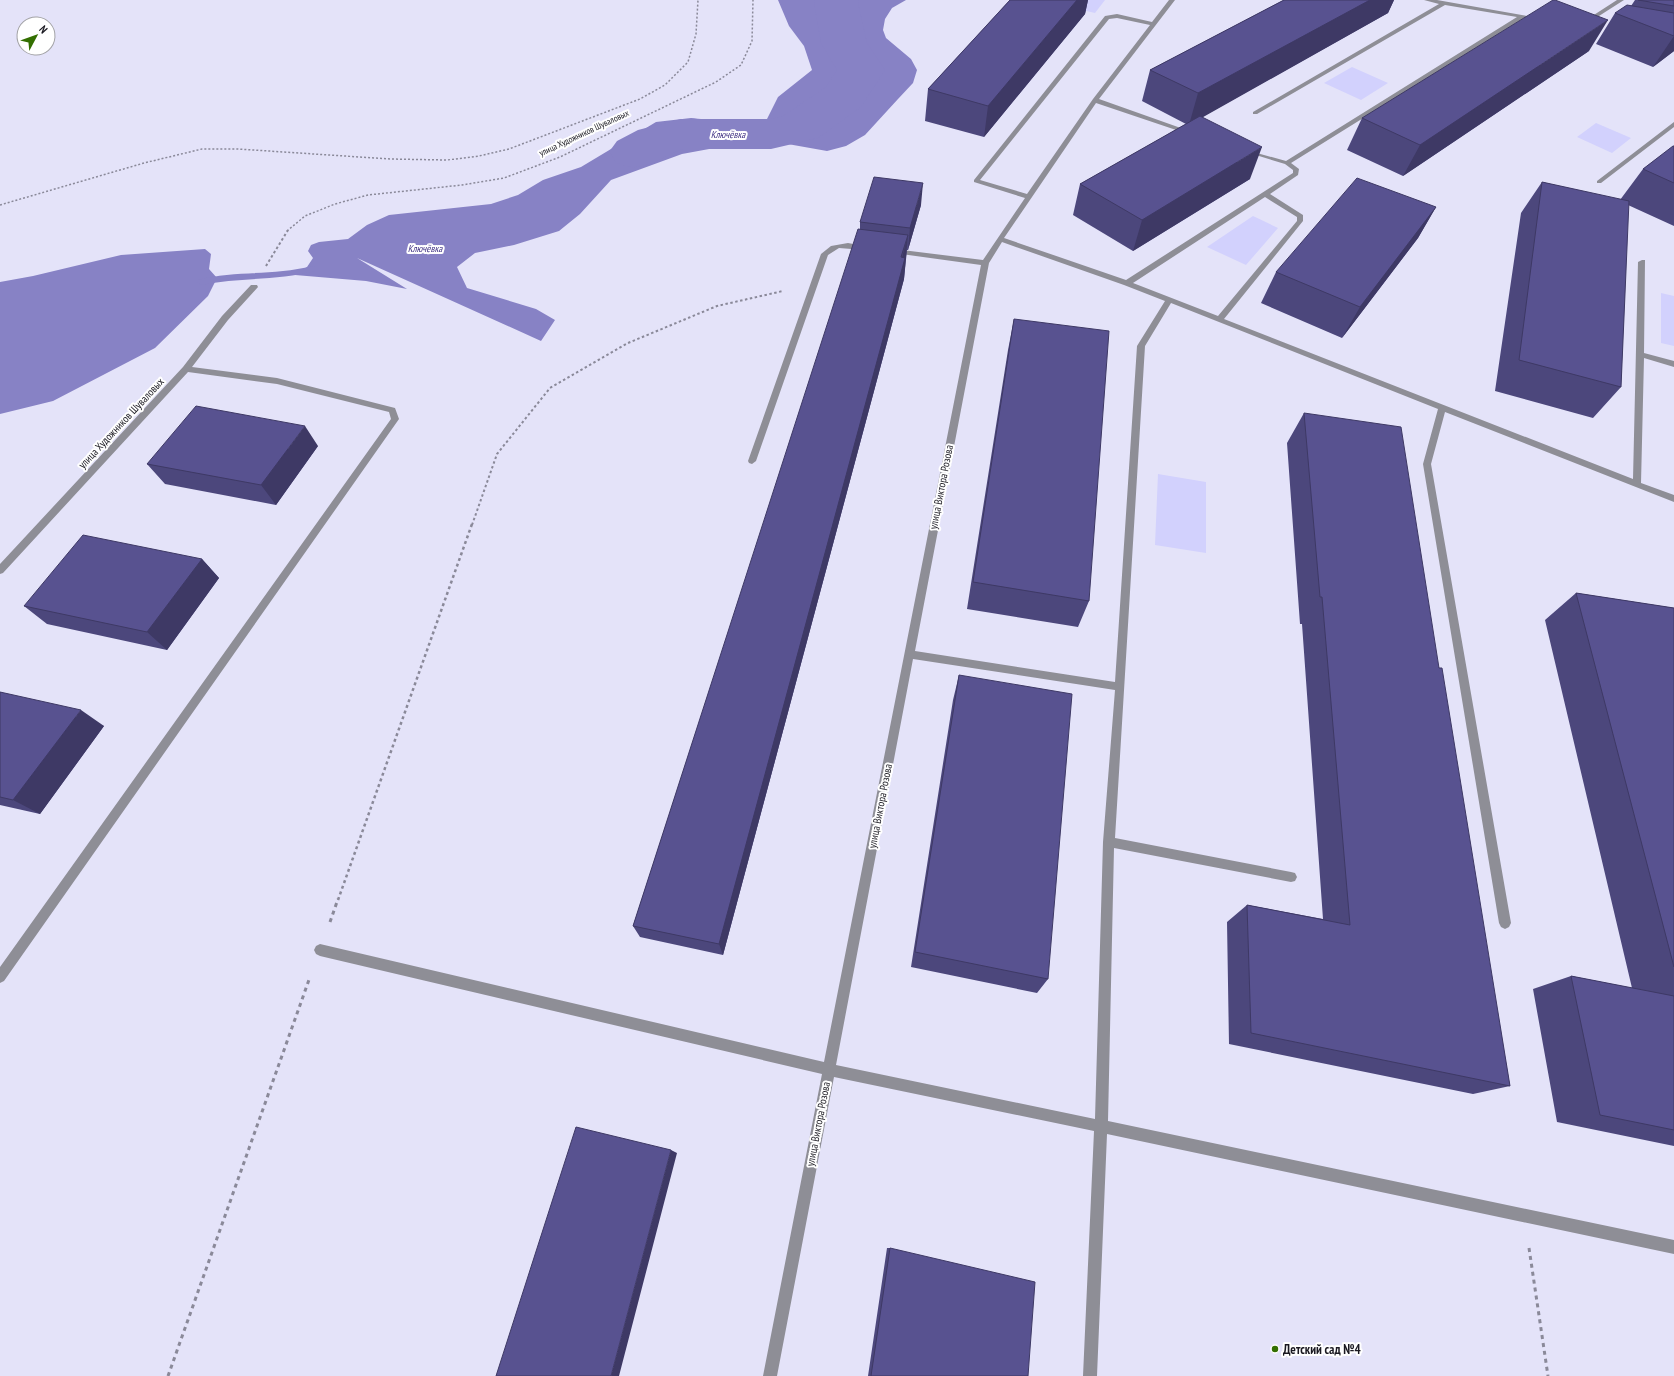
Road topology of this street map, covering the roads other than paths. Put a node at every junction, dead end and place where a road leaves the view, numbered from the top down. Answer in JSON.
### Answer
{"nodes":[{"id":1,"x":1172,"y":0,"type":"edge"},
{"id":2,"x":1427,"y":0,"type":"edge"},
{"id":3,"x":1621,"y":0,"type":"edge"},
{"id":4,"x":1444,"y":3,"type":"junction"},
{"id":5,"x":1522,"y":17,"type":"junction"},
{"id":6,"x":1529,"y":18,"type":"edge"},
{"id":7,"x":1154,"y":24,"type":"junction"},
{"id":8,"x":1588,"y":28,"type":"edge"},
{"id":9,"x":1095,"y":100,"type":"junction"},
{"id":10,"x":1255,"y":113,"type":"dead end"},
{"id":11,"x":1674,"y":124,"type":"edge"},
{"id":12,"x":1197,"y":136,"type":"edge"},
{"id":13,"x":1242,"y":150,"type":"edge"},
{"id":14,"x":1287,"y":163,"type":"junction"},
{"id":15,"x":1599,"y":182,"type":"dead end"},
{"id":16,"x":1265,"y":194,"type":"junction"},
{"id":17,"x":1030,"y":197,"type":"junction"},
{"id":18,"x":1000,"y":239,"type":"junction"},
{"id":19,"x":1642,"y":262,"type":"dead end"},
{"id":20,"x":985,"y":263,"type":"junction"},
{"id":21,"x":1127,"y":283,"type":"junction"},
{"id":22,"x":254,"y":287,"type":"dead end"},
{"id":23,"x":1169,"y":300,"type":"junction"},
{"id":24,"x":1219,"y":320,"type":"junction"},
{"id":25,"x":1641,"y":355,"type":"junction"},
{"id":26,"x":1674,"y":364,"type":"edge"},
{"id":27,"x":186,"y":369,"type":"junction"},
{"id":28,"x":1442,"y":408,"type":"junction"},
{"id":29,"x":752,"y":461,"type":"dead end"},
{"id":30,"x":1638,"y":485,"type":"junction"},
{"id":31,"x":1674,"y":499,"type":"edge"},
{"id":32,"x":1,"y":567,"type":"edge"},
{"id":33,"x":910,"y":654,"type":"junction"},
{"id":34,"x":1120,"y":687,"type":"junction"},
{"id":35,"x":1109,"y":842,"type":"junction"},
{"id":36,"x":1291,"y":877,"type":"dead end"},
{"id":37,"x":1505,"y":923,"type":"dead end"},
{"id":38,"x":320,"y":950,"type":"road end"},
{"id":39,"x":0,"y":977,"type":"edge"},
{"id":40,"x":828,"y":1069,"type":"junction"},
{"id":41,"x":1101,"y":1126,"type":"junction"},
{"id":42,"x":1674,"y":1247,"type":"edge"},
{"id":43,"x":770,"y":1376,"type":"edge"},
{"id":44,"x":1090,"y":1376,"type":"edge"}],
"edges":[{"from":1,"to":7,"type":"street","name":"улица Виктора Розова"},
{"from":2,"to":4,"type":"street"},
{"from":3,"to":8,"type":"street"},
{"from":4,"to":5,"type":"street"},
{"from":4,"to":10,"type":"street"},
{"from":5,"to":6,"type":"street"},
{"from":5,"to":14,"type":"street"},
{"from":7,"to":9,"type":"street","name":"улица Виктора Розова"},
{"from":7,"to":17,"type":"street"},
{"from":9,"to":12,"type":"street"},
{"from":9,"to":17,"type":"street","name":"улица Виктора Розова"},
{"from":11,"to":15,"type":"street"},
{"from":13,"to":14,"type":"street"},
{"from":14,"to":16,"type":"street"},
{"from":16,"to":21,"type":"street"},
{"from":16,"to":24,"type":"street"},
{"from":17,"to":18,"type":"street","name":"улица Виктора Розова"},
{"from":18,"to":20,"type":"street","name":"улица Виктора Розова"},
{"from":18,"to":21,"type":"street"},
{"from":19,"to":25,"type":"street"},
{"from":20,"to":29,"type":"street"},
{"from":20,"to":33,"type":"street","name":"улица Виктора Розова"},
{"from":21,"to":23,"type":"street"},
{"from":22,"to":27,"type":"street","name":"улица Художников Шуваловых"},
{"from":23,"to":24,"type":"street"},
{"from":23,"to":34,"type":"street"},
{"from":24,"to":28,"type":"street"},
{"from":25,"to":26,"type":"street"},
{"from":25,"to":30,"type":"street"},
{"from":27,"to":32,"type":"street","name":"улица Художников Шуваловых"},
{"from":27,"to":39,"type":"street"},
{"from":28,"to":30,"type":"street"},
{"from":28,"to":37,"type":"street"},
{"from":30,"to":31,"type":"street"},
{"from":33,"to":34,"type":"street"},
{"from":33,"to":40,"type":"street","name":"улица Виктора Розова"},
{"from":34,"to":35,"type":"street"},
{"from":35,"to":36,"type":"street"},
{"from":35,"to":41,"type":"street"},
{"from":38,"to":40,"type":"street"},
{"from":40,"to":41,"type":"street"},
{"from":40,"to":43,"type":"street","name":"улица Виктора Розова"},
{"from":41,"to":42,"type":"street"},
{"from":41,"to":44,"type":"street"}]}
